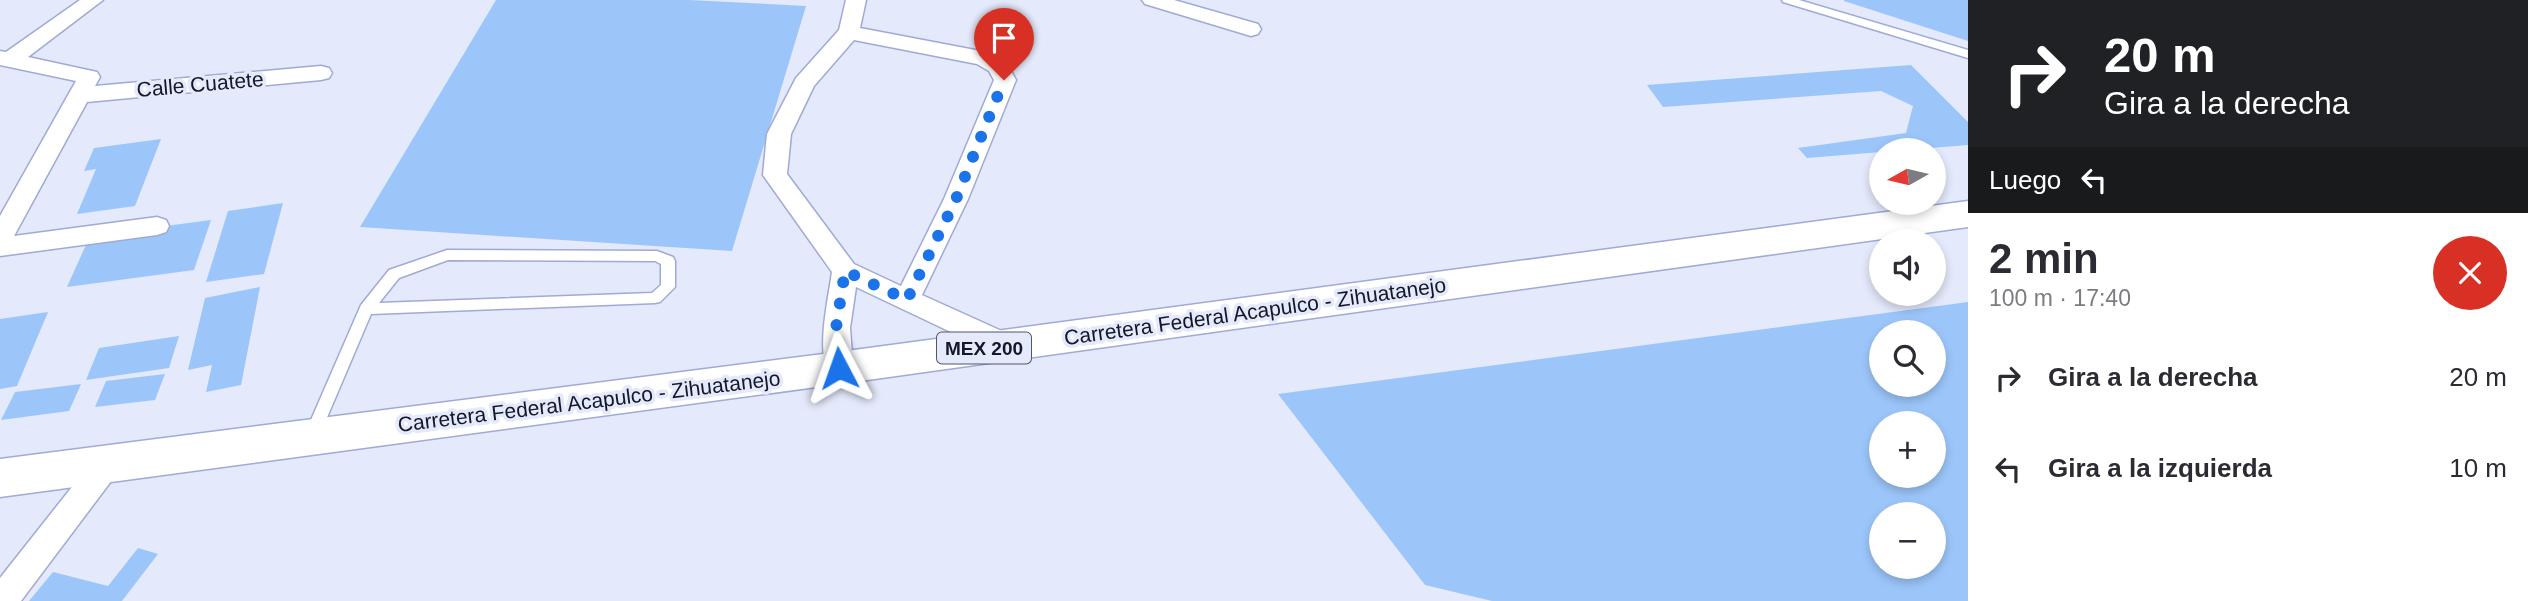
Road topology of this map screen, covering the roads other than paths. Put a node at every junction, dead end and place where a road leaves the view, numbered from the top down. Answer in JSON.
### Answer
{"nodes":[{"id":1,"x":93,"y":0,"type":"edge"},
{"id":2,"x":856,"y":0,"type":"edge"},
{"id":3,"x":1152,"y":0,"type":"edge"},
{"id":4,"x":1787,"y":0,"type":"edge"},
{"id":5,"x":1251,"y":29,"type":"dead end"},
{"id":6,"x":849,"y":32,"type":"junction"},
{"id":7,"x":1968,"y":54,"type":"edge"},
{"id":8,"x":5,"y":59,"type":"edge"},
{"id":9,"x":321,"y":73,"type":"dead end"},
{"id":10,"x":84,"y":86,"type":"junction"},
{"id":11,"x":1968,"y":214,"type":"edge"},
{"id":12,"x":157,"y":226,"type":"dead end"},
{"id":13,"x":0,"y":238,"type":"edge"},
{"id":14,"x":0,"y":247,"type":"edge"},
{"id":15,"x":845,"y":271,"type":"junction"},
{"id":16,"x":907,"y":300,"type":"junction"},
{"id":17,"x":366,"y":309,"type":"junction"},
{"id":18,"x":1005,"y":345,"type":"junction"},
{"id":19,"x":839,"y":368,"type":"junction"},
{"id":20,"x":311,"y":437,"type":"junction"},
{"id":21,"x":108,"y":463,"type":"junction"},
{"id":22,"x":0,"y":478,"type":"edge"},
{"id":23,"x":2,"y":601,"type":"edge"}],
"edges":[{"from":1,"to":8,"type":"street"},
{"from":2,"to":6,"type":"street"},
{"from":3,"to":5,"type":"street"},
{"from":4,"to":7,"type":"lane"},
{"from":6,"to":15,"type":"street"},
{"from":6,"to":16,"type":"street"},
{"from":8,"to":10,"type":"street","name":"Calle Cuatete"},
{"from":9,"to":10,"type":"street","name":"Calle Cuatete"},
{"from":10,"to":13,"type":"street"},
{"from":11,"to":18,"type":"main road","name":"Carretera Federal Acapulco - Zihuatanejo","number":"MEX 200"},
{"from":12,"to":14,"type":"street"},
{"from":15,"to":16,"type":"street"},
{"from":15,"to":19,"type":"street"},
{"from":16,"to":18,"type":"street"},
{"from":17,"to":17,"type":"lane"},
{"from":17,"to":20,"type":"lane"},
{"from":18,"to":19,"type":"main road","name":"Carretera Federal Acapulco - Zihuatanejo","number":"MEX 200"},
{"from":19,"to":20,"type":"main road","name":"Carretera Federal Acapulco - Zihuatanejo","number":"MEX 200"},
{"from":20,"to":21,"type":"main road","name":"Carretera Federal Acapulco - Zihuatanejo","number":"MEX 200"},
{"from":21,"to":22,"type":"main road","name":"Carretera Federal Acapulco - Zihuatanejo","number":"MEX 200"},
{"from":21,"to":23,"type":"street"}]}
